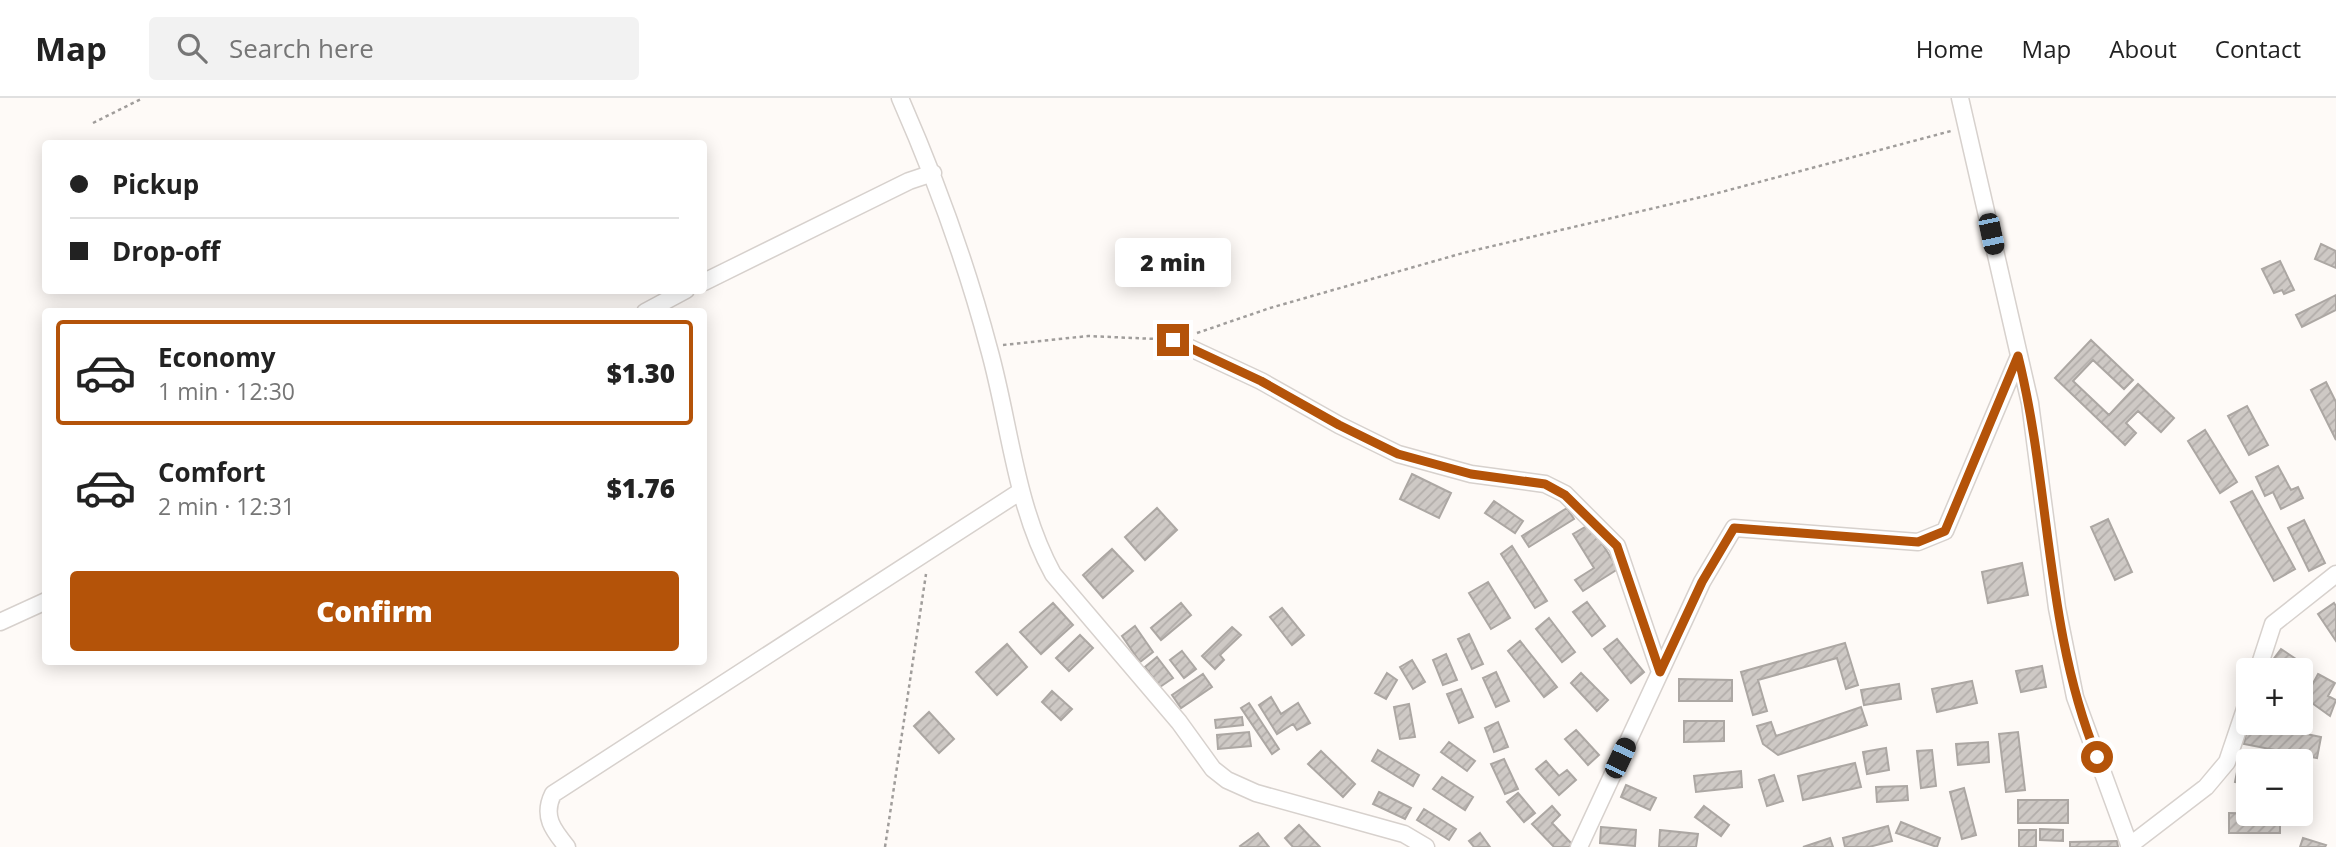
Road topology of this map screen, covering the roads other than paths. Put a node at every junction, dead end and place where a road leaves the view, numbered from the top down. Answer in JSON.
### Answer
{"nodes":[{"id":1,"x":900,"y":98,"type":"edge"},
{"id":2,"x":1960,"y":98,"type":"edge"},
{"id":3,"x":933,"y":173,"type":"junction"},
{"id":4,"x":707,"y":281,"type":"edge"},
{"id":5,"x":679,"y":294,"type":"edge"},
{"id":6,"x":652,"y":308,"type":"edge"},
{"id":7,"x":1173,"y":340,"type":"road end"},
{"id":8,"x":2018,"y":356,"type":"junction"},
{"id":9,"x":1021,"y":491,"type":"junction"},
{"id":10,"x":2336,"y":574,"type":"edge"},
{"id":11,"x":42,"y":603,"type":"edge"},
{"id":12,"x":0,"y":622,"type":"edge"},
{"id":13,"x":2262,"y":658,"type":"edge"},
{"id":14,"x":1660,"y":672,"type":"junction"},
{"id":15,"x":2236,"y":735,"type":"edge"},
{"id":16,"x":568,"y":847,"type":"edge"},
{"id":17,"x":1426,"y":847,"type":"edge"},
{"id":18,"x":1579,"y":847,"type":"edge"},
{"id":19,"x":2129,"y":847,"type":"edge"}],
"edges":[{"from":1,"to":3,"type":"street"},
{"from":2,"to":8,"type":"street"},
{"from":3,"to":4,"type":"street"},
{"from":3,"to":9,"type":"street"},
{"from":5,"to":6,"type":"street"},
{"from":7,"to":14,"type":"street"},
{"from":8,"to":14,"type":"street"},
{"from":8,"to":19,"type":"street"},
{"from":9,"to":16,"type":"street"},
{"from":9,"to":17,"type":"street"},
{"from":10,"to":13,"type":"street"},
{"from":11,"to":12,"type":"street"},
{"from":14,"to":18,"type":"street"},
{"from":15,"to":19,"type":"street"}]}
